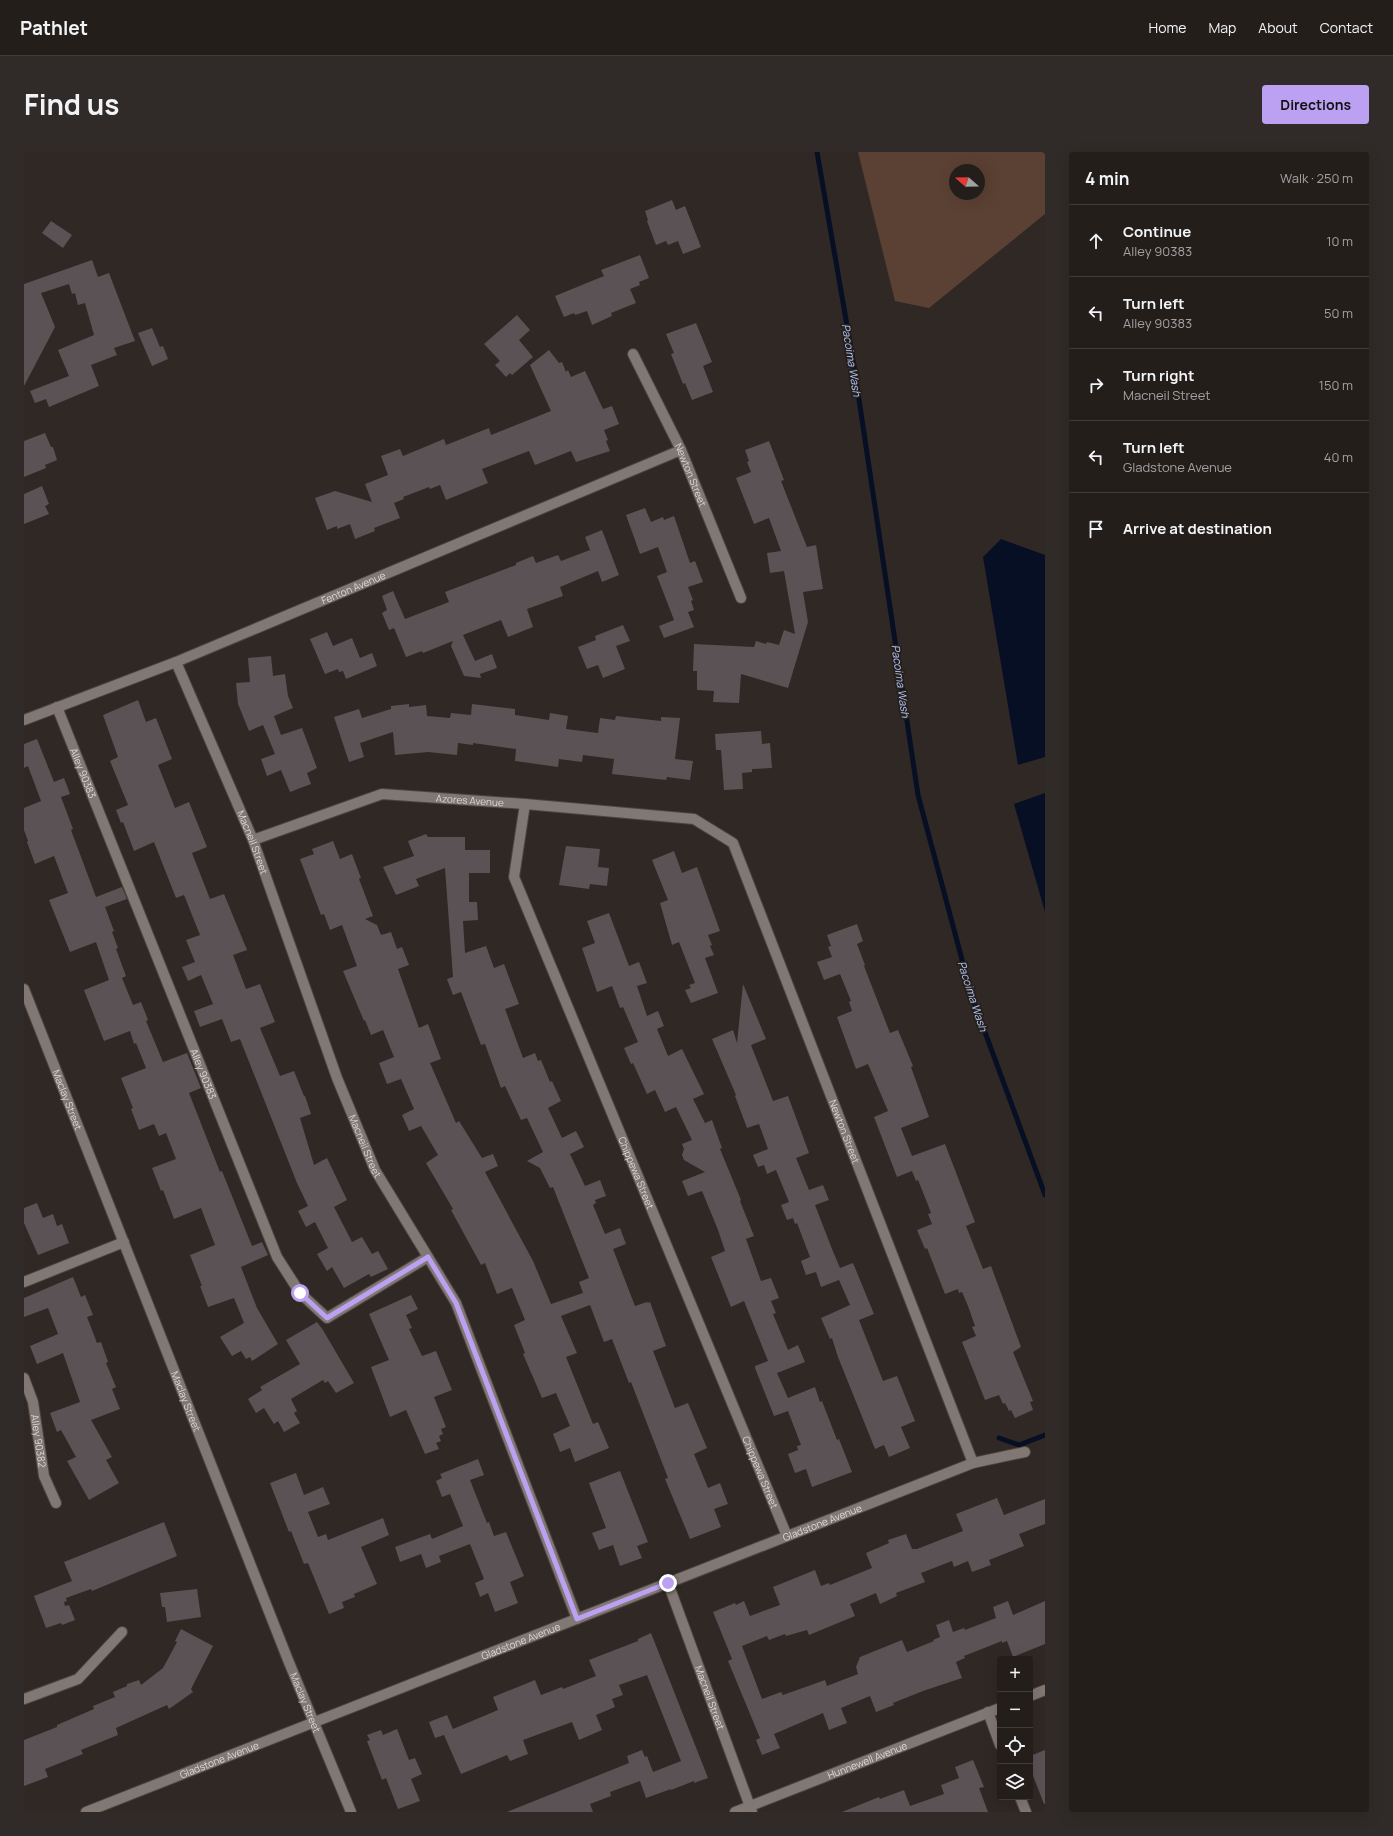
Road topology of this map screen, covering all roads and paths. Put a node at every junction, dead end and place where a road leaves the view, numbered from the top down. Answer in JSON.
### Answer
{"nodes":[{"id":1,"x":633,"y":354,"type":"dead end"},
{"id":2,"x":681,"y":450,"type":"junction"},
{"id":3,"x":741,"y":598,"type":"dead end"},
{"id":4,"x":176,"y":662,"type":"junction"},
{"id":5,"x":57,"y":707,"type":"junction"},
{"id":6,"x":24,"y":720,"type":"edge"},
{"id":7,"x":525,"y":804,"type":"junction"},
{"id":8,"x":694,"y":819,"type":"joint"},
{"id":9,"x":253,"y":840,"type":"junction"},
{"id":10,"x":24,"y":988,"type":"edge"},
{"id":11,"x":124,"y":1242,"type":"junction"},
{"id":12,"x":428,"y":1257,"type":"junction"},
{"id":13,"x":24,"y":1282,"type":"edge"},
{"id":14,"x":24,"y":1378,"type":"edge"},
{"id":15,"x":1025,"y":1452,"type":"dead end"},
{"id":16,"x":973,"y":1463,"type":"junction"},
{"id":17,"x":56,"y":1504,"type":"dead end"},
{"id":18,"x":787,"y":1536,"type":"junction"},
{"id":19,"x":668,"y":1583,"type":"junction"},
{"id":20,"x":577,"y":1619,"type":"junction"},
{"id":21,"x":122,"y":1632,"type":"dead end"},
{"id":22,"x":1045,"y":1690,"type":"edge"},
{"id":23,"x":1033,"y":1695,"type":"edge"},
{"id":24,"x":24,"y":1698,"type":"edge"},
{"id":25,"x":997,"y":1709,"type":"edge"},
{"id":26,"x":988,"y":1712,"type":"junction"},
{"id":27,"x":314,"y":1722,"type":"junction"},
{"id":28,"x":997,"y":1737,"type":"edge"},
{"id":29,"x":1021,"y":1800,"type":"edge"},
{"id":30,"x":750,"y":1809,"type":"edge"},
{"id":31,"x":86,"y":1812,"type":"edge"},
{"id":32,"x":351,"y":1812,"type":"edge"},
{"id":33,"x":735,"y":1812,"type":"edge"},
{"id":34,"x":1026,"y":1812,"type":"edge"}],
"edges":[{"from":1,"to":2,"type":"street","name":"Newton Street"},
{"from":2,"to":3,"type":"street","name":"Newton Street"},
{"from":2,"to":4,"type":"street","name":"Fenton Avenue"},
{"from":4,"to":5,"type":"street","name":"Fenton Avenue"},
{"from":4,"to":9,"type":"street","name":"Macneil Street"},
{"from":5,"to":6,"type":"street","name":"Fenton Avenue"},
{"from":5,"to":12,"type":"street","name":"Alley 90383"},
{"from":7,"to":8,"type":"street","name":"Azores Avenue"},
{"from":7,"to":9,"type":"street","name":"Azores Avenue"},
{"from":7,"to":18,"type":"street","name":"Chippewa Street"},
{"from":8,"to":16,"type":"street","name":"Newton Street"},
{"from":9,"to":12,"type":"street","name":"Macneil Street"},
{"from":10,"to":11,"type":"street","name":"Maclay Street"},
{"from":11,"to":13,"type":"street"},
{"from":11,"to":27,"type":"street","name":"Maclay Street"},
{"from":12,"to":20,"type":"street","name":"Macneil Street"},
{"from":14,"to":17,"type":"street","name":"Alley 90382"},
{"from":15,"to":16,"type":"street","name":"Gladstone Avenue"},
{"from":16,"to":18,"type":"street","name":"Gladstone Avenue"},
{"from":18,"to":19,"type":"street","name":"Gladstone Avenue"},
{"from":19,"to":20,"type":"street","name":"Gladstone Avenue"},
{"from":19,"to":30,"type":"street","name":"Macneil Street"},
{"from":20,"to":27,"type":"street","name":"Gladstone Avenue"},
{"from":21,"to":24,"type":"street"},
{"from":22,"to":23,"type":"street"},
{"from":25,"to":26,"type":"street","name":"Hunnewell Avenue"},
{"from":26,"to":28,"type":"street"},
{"from":26,"to":30,"type":"street","name":"Hunnewell Avenue"},
{"from":27,"to":31,"type":"street","name":"Gladstone Avenue"},
{"from":27,"to":32,"type":"street","name":"Maclay Street"},
{"from":29,"to":34,"type":"street"},
{"from":30,"to":33,"type":"street","name":"Hunnewell Avenue"}]}
